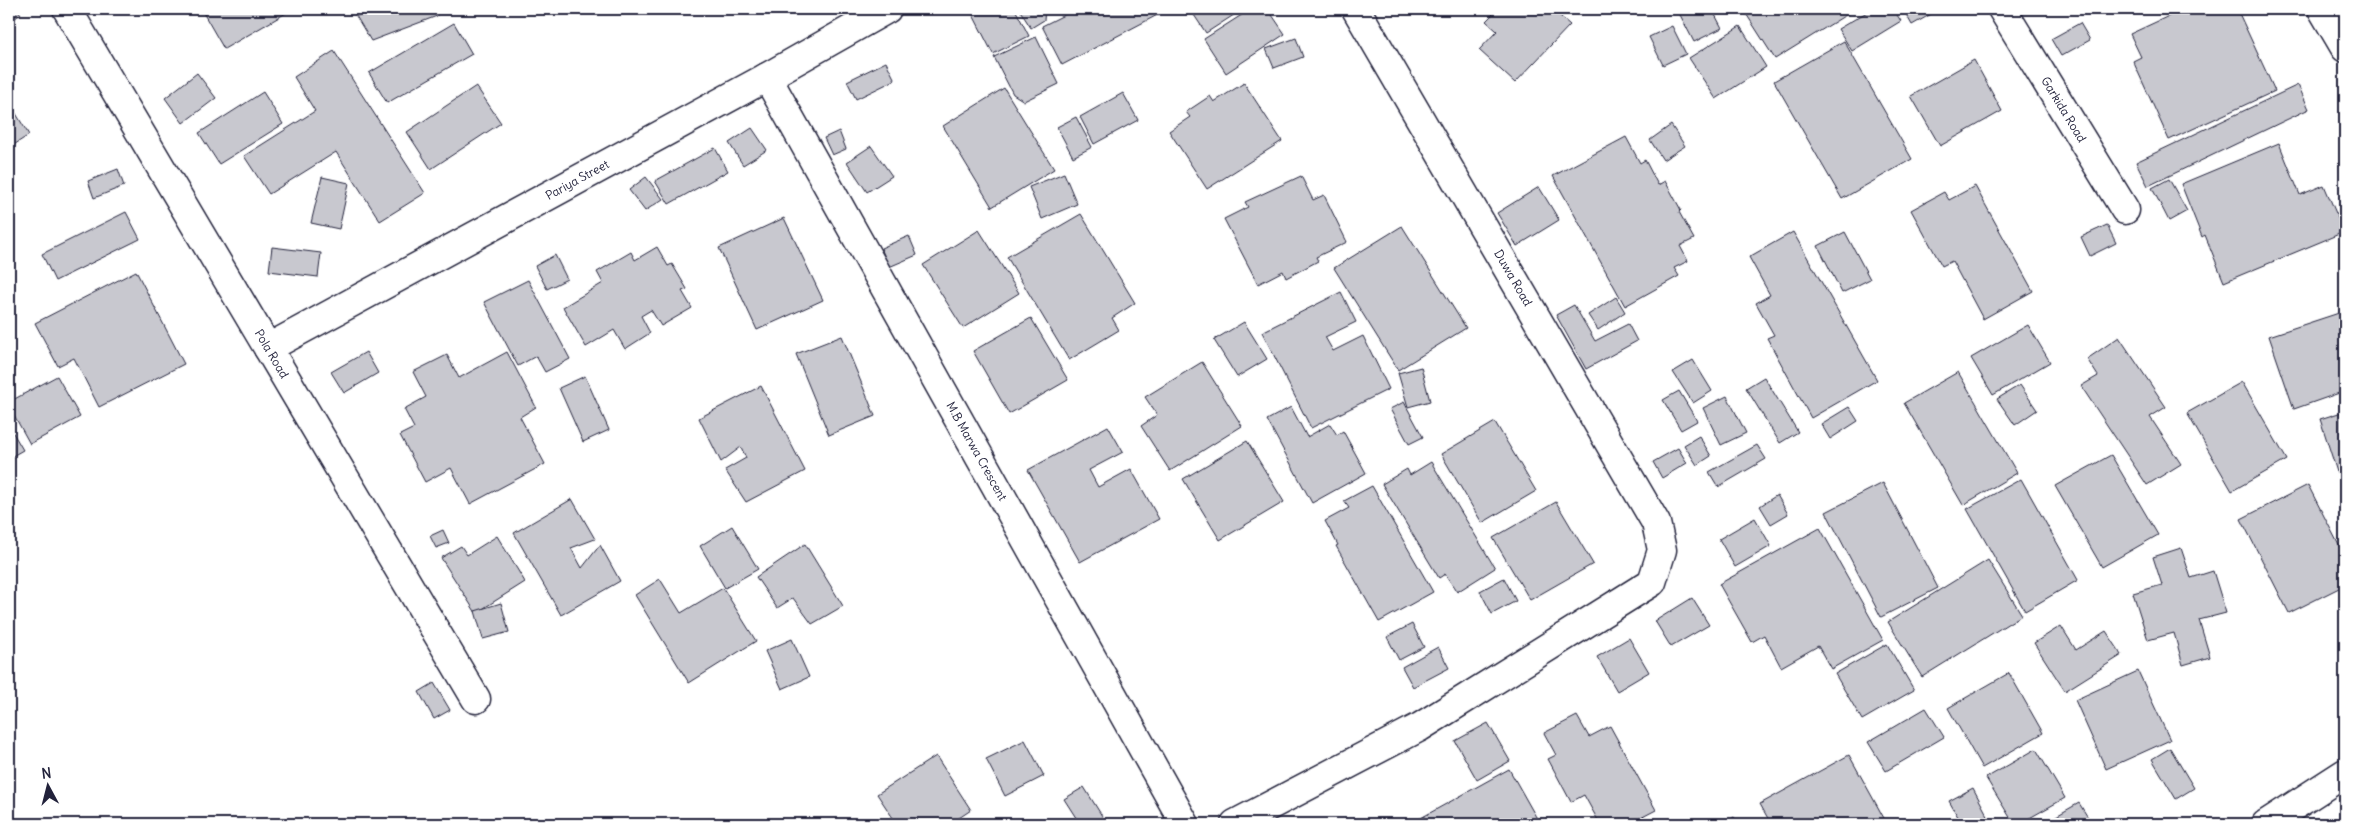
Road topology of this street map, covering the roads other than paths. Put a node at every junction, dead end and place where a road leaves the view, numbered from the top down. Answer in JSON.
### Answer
{"nodes":[{"id":1,"x":68,"y":9,"type":"edge"},
{"id":2,"x":886,"y":9,"type":"edge"},
{"id":3,"x":1356,"y":9,"type":"edge"},
{"id":4,"x":2002,"y":9,"type":"edge"},
{"id":5,"x":2322,"y":9,"type":"edge"},
{"id":6,"x":2345,"y":48,"type":"edge"},
{"id":7,"x":767,"y":77,"type":"junction"},
{"id":8,"x":2125,"y":210,"type":"dead end"},
{"id":9,"x":268,"y":348,"type":"junction"},
{"id":10,"x":476,"y":699,"type":"dead end"},
{"id":11,"x":2345,"y":773,"type":"edge"},
{"id":12,"x":1186,"y":824,"type":"edge"},
{"id":13,"x":1235,"y":824,"type":"edge"},
{"id":14,"x":2266,"y":824,"type":"edge"}],
"edges":[{"from":1,"to":9,"type":"street","name":"Pola Road"},
{"from":2,"to":7,"type":"street","name":"Pariya Street"},
{"from":3,"to":13,"type":"street","name":"Duwa Road"},
{"from":4,"to":8,"type":"street","name":"Garkida Road"},
{"from":5,"to":6,"type":"street"},
{"from":7,"to":9,"type":"street","name":"Pariya Street"},
{"from":7,"to":12,"type":"street","name":"M.B Marwa Crescent"},
{"from":9,"to":10,"type":"street","name":"Pola Road"},
{"from":11,"to":14,"type":"street"}]}
